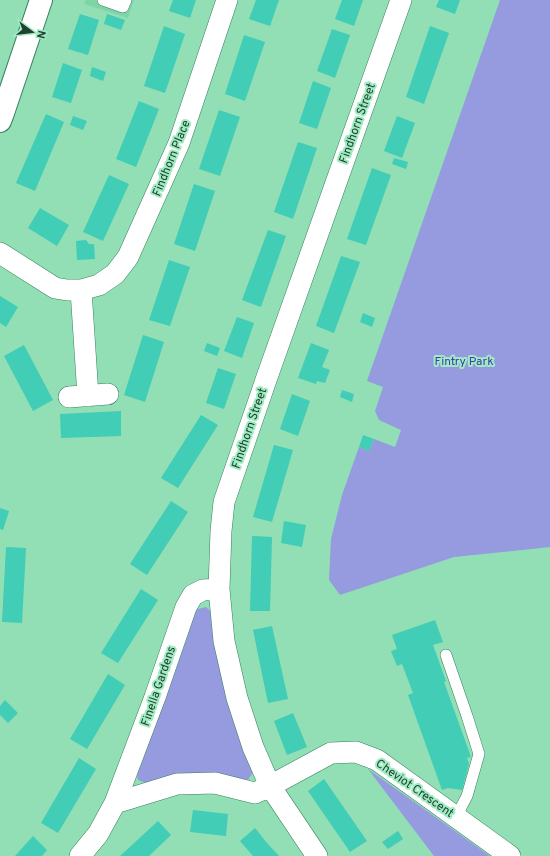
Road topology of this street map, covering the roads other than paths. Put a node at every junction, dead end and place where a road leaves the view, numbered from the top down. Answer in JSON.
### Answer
{"nodes":[{"id":1,"x":41,"y":0,"type":"edge"},
{"id":2,"x":103,"y":0,"type":"edge"},
{"id":3,"x":126,"y":0,"type":"edge"},
{"id":4,"x":227,"y":0,"type":"edge"},
{"id":5,"x":401,"y":0,"type":"edge"},
{"id":6,"x":0,"y":121,"type":"edge"},
{"id":7,"x":0,"y":253,"type":"edge"},
{"id":8,"x":81,"y":290,"type":"junction"},
{"id":9,"x":88,"y":396,"type":"dead end"},
{"id":10,"x":219,"y":589,"type":"junction"},
{"id":11,"x":446,"y":655,"type":"dead end"},
{"id":12,"x":270,"y":786,"type":"junction"},
{"id":13,"x":116,"y":803,"type":"junction"},
{"id":14,"x":456,"y":817,"type":"junction"},
{"id":15,"x":80,"y":856,"type":"edge"},
{"id":16,"x":318,"y":856,"type":"edge"},
{"id":17,"x":510,"y":856,"type":"edge"}],
"edges":[{"from":1,"to":6,"type":"street"},
{"from":2,"to":3,"type":"lane"},
{"from":4,"to":8,"type":"street","name":"Findhorn Place"},
{"from":5,"to":10,"type":"street","name":"Findhorn Street"},
{"from":7,"to":8,"type":"street","name":"Findhorn Place"},
{"from":8,"to":9,"type":"street"},
{"from":10,"to":12,"type":"street","name":"Findhorn Street"},
{"from":10,"to":13,"type":"street","name":"Finella Gardens"},
{"from":11,"to":14,"type":"lane"},
{"from":12,"to":13,"type":"street"},
{"from":12,"to":14,"type":"street","name":"Cheviot Crescent"},
{"from":12,"to":16,"type":"street","name":"Findhorn Street"},
{"from":13,"to":15,"type":"street","name":"Finella Gardens"},
{"from":14,"to":17,"type":"street","name":"Cheviot Crescent"}]}
